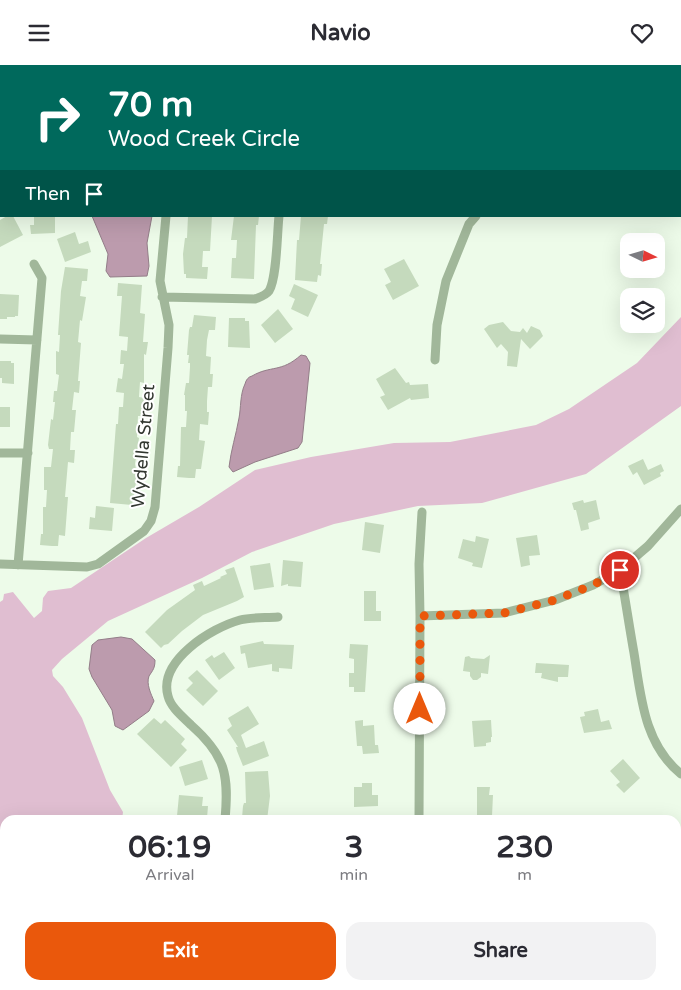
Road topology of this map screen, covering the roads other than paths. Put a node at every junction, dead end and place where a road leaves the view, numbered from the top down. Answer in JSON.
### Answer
{"nodes":[{"id":1,"x":166,"y":217,"type":"edge"},
{"id":2,"x":279,"y":217,"type":"edge"},
{"id":3,"x":475,"y":217,"type":"edge"},
{"id":4,"x":34,"y":264,"type":"dead end"},
{"id":5,"x":162,"y":297,"type":"junction"},
{"id":6,"x":0,"y":339,"type":"edge"},
{"id":7,"x":37,"y":340,"type":"junction"},
{"id":8,"x":434,"y":360,"type":"dead end"},
{"id":9,"x":0,"y":453,"type":"edge"},
{"id":10,"x":28,"y":453,"type":"junction"},
{"id":11,"x":681,"y":509,"type":"edge"},
{"id":12,"x":422,"y":511,"type":"dead end"},
{"id":13,"x":0,"y":564,"type":"edge"},
{"id":14,"x":18,"y":565,"type":"junction"},
{"id":15,"x":620,"y":570,"type":"junction"},
{"id":16,"x":420,"y":616,"type":"junction"},
{"id":17,"x":278,"y":617,"type":"dead end"},
{"id":18,"x":681,"y":774,"type":"edge"},
{"id":19,"x":225,"y":815,"type":"edge"},
{"id":20,"x":419,"y":815,"type":"edge"}],
"edges":[{"from":1,"to":5,"type":"street","name":"Wydella Street"},
{"from":2,"to":5,"type":"street"},
{"from":3,"to":8,"type":"street"},
{"from":4,"to":7,"type":"street"},
{"from":5,"to":14,"type":"street","name":"Wydella Street"},
{"from":6,"to":7,"type":"street"},
{"from":7,"to":10,"type":"street"},
{"from":9,"to":10,"type":"street"},
{"from":10,"to":14,"type":"street"},
{"from":11,"to":15,"type":"street"},
{"from":12,"to":16,"type":"street"},
{"from":13,"to":14,"type":"street","name":"Wydella Street"},
{"from":15,"to":16,"type":"street"},
{"from":15,"to":18,"type":"street"},
{"from":16,"to":20,"type":"street"},
{"from":17,"to":19,"type":"street"}]}
